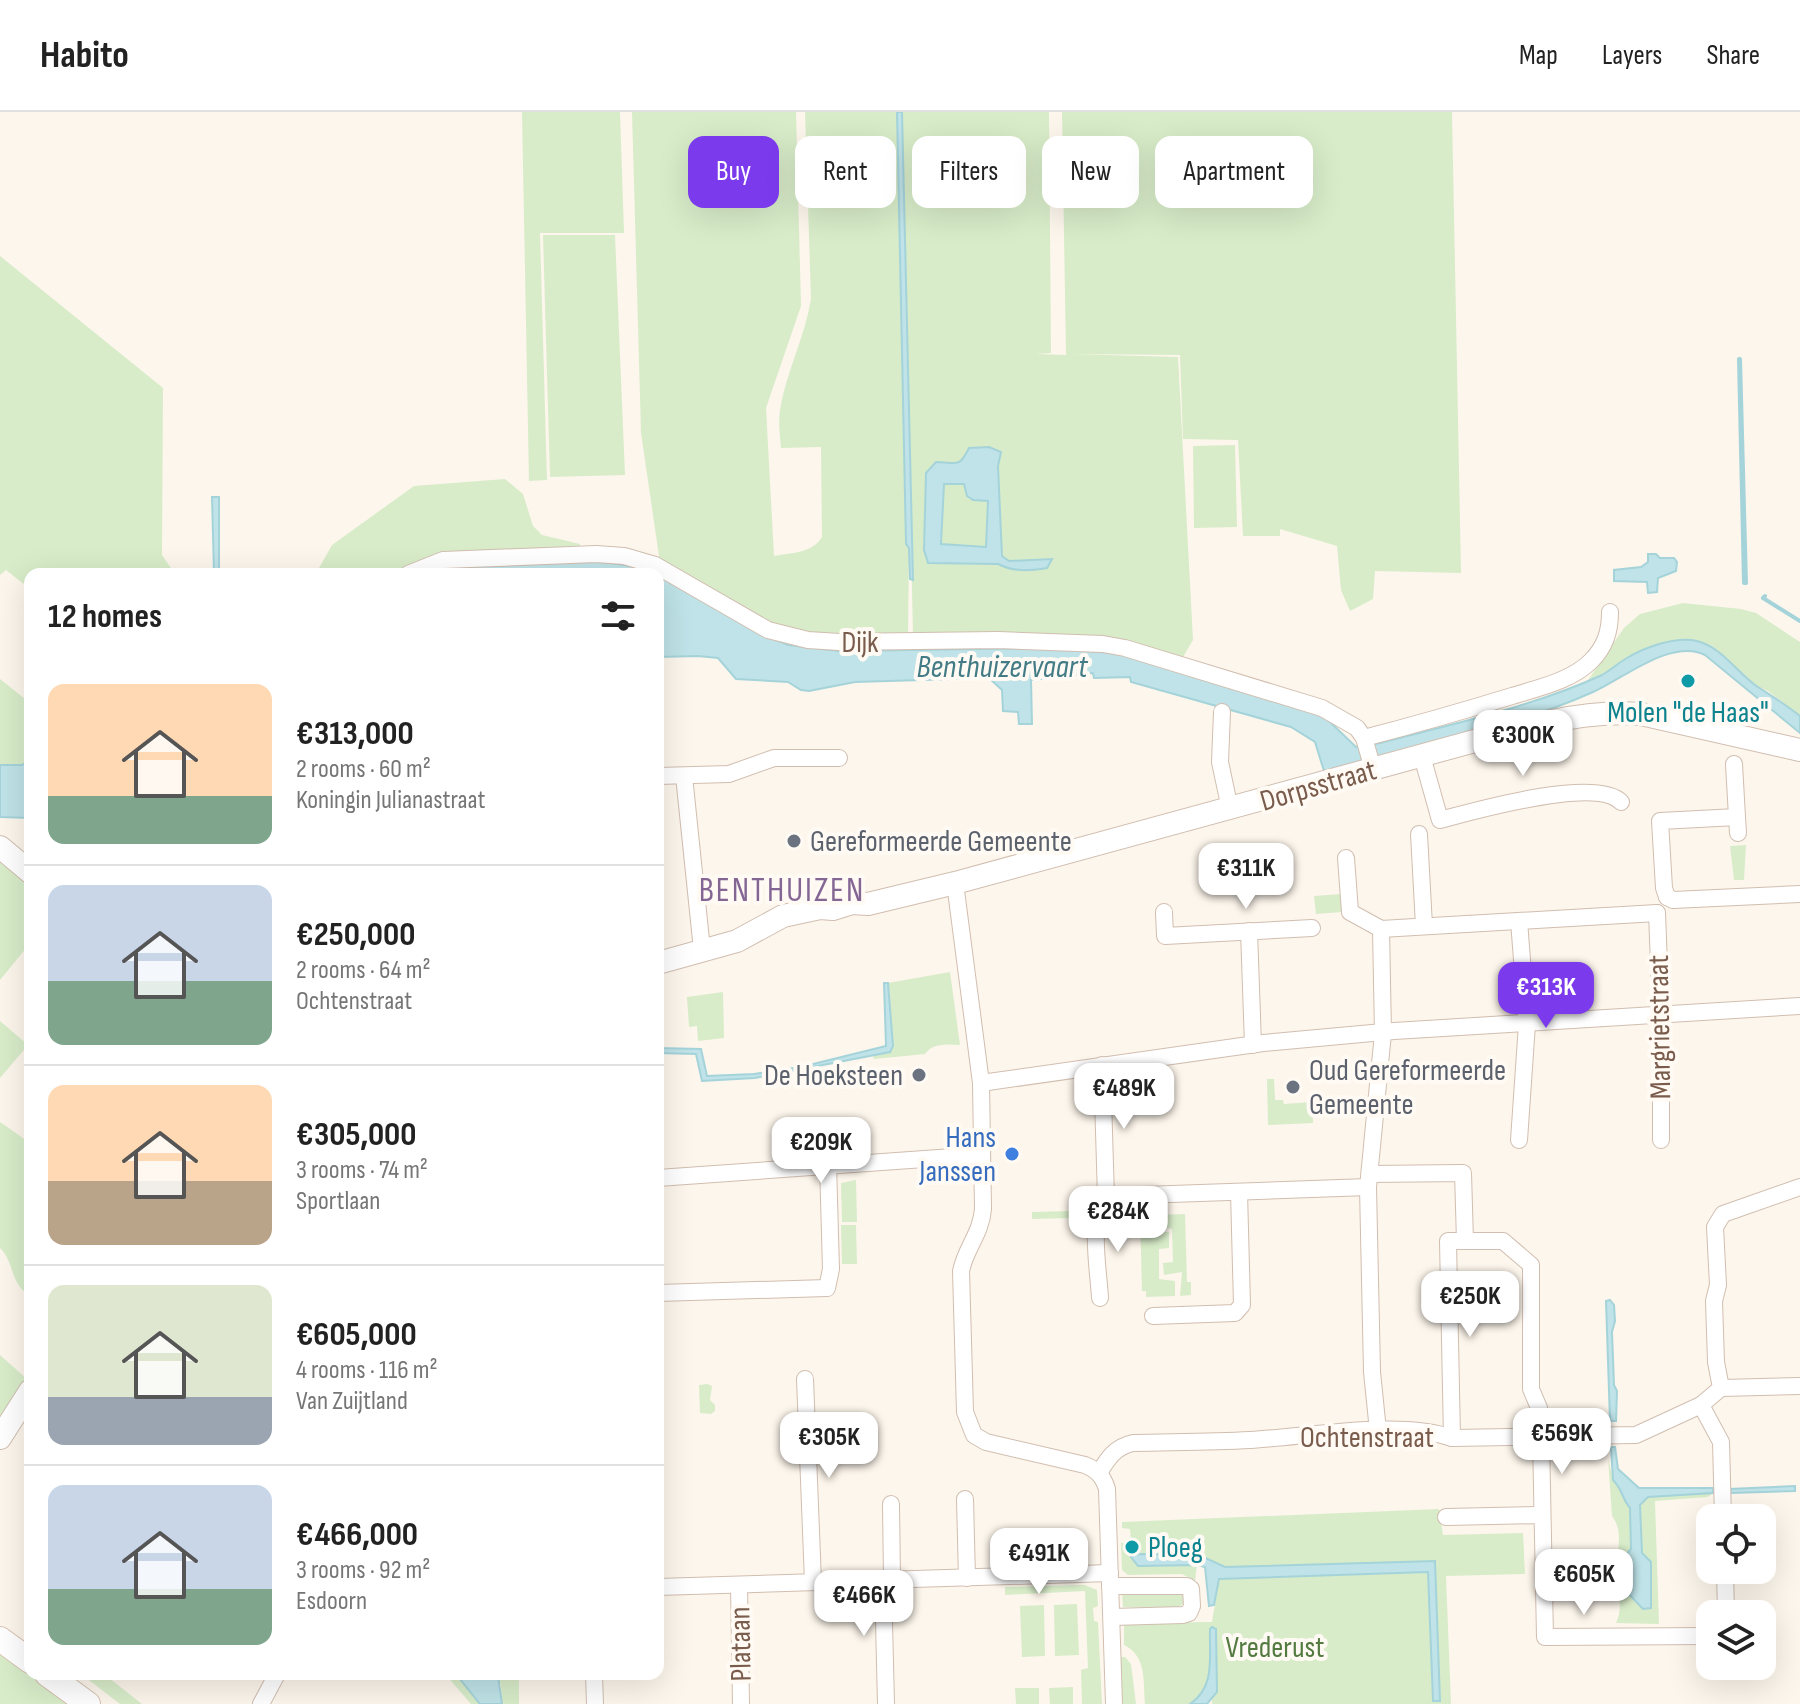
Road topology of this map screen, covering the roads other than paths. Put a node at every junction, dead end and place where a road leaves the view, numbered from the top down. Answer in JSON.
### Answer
{"nodes":[{"id":1,"x":423,"y":568,"type":"edge"},
{"id":2,"x":660,"y":568,"type":"edge"},
{"id":3,"x":664,"y":570,"type":"edge"},
{"id":4,"x":1610,"y":612,"type":"dead end"},
{"id":5,"x":1222,"y":712,"type":"dead end"},
{"id":6,"x":1800,"y":750,"type":"edge"},
{"id":7,"x":1368,"y":753,"type":"junction"},
{"id":8,"x":1422,"y":756,"type":"junction"},
{"id":9,"x":839,"y":758,"type":"dead end"},
{"id":10,"x":1734,"y":764,"type":"dead end"},
{"id":11,"x":664,"y":776,"type":"edge"},
{"id":12,"x":684,"y":776,"type":"junction"},
{"id":13,"x":1621,"y":802,"type":"dead end"},
{"id":14,"x":1230,"y":809,"type":"junction"},
{"id":15,"x":1419,"y":834,"type":"dead end"},
{"id":16,"x":0,"y":847,"type":"edge"},
{"id":17,"x":1346,"y":858,"type":"dead end"},
{"id":18,"x":24,"y":867,"type":"edge"},
{"id":19,"x":955,"y":883,"type":"junction"},
{"id":20,"x":1800,"y":894,"type":"edge"},
{"id":21,"x":1667,"y":897,"type":"junction"},
{"id":22,"x":1164,"y":912,"type":"dead end"},
{"id":23,"x":1657,"y":913,"type":"junction"},
{"id":24,"x":1519,"y":921,"type":"junction"},
{"id":25,"x":1424,"y":926,"type":"junction"},
{"id":26,"x":1312,"y":928,"type":"dead end"},
{"id":27,"x":1381,"y":929,"type":"junction"},
{"id":28,"x":1249,"y":931,"type":"junction"},
{"id":29,"x":702,"y":950,"type":"junction"},
{"id":30,"x":664,"y":961,"type":"edge"},
{"id":31,"x":1800,"y":1006,"type":"edge"},
{"id":32,"x":1661,"y":1016,"type":"junction"},
{"id":33,"x":1527,"y":1024,"type":"junction"},
{"id":34,"x":1383,"y":1033,"type":"junction"},
{"id":35,"x":1253,"y":1045,"type":"junction"},
{"id":36,"x":1102,"y":1065,"type":"junction"},
{"id":37,"x":981,"y":1083,"type":"junction"},
{"id":38,"x":1519,"y":1140,"type":"dead end"},
{"id":39,"x":1661,"y":1140,"type":"dead end"},
{"id":40,"x":981,"y":1155,"type":"junction"},
{"id":41,"x":828,"y":1164,"type":"junction"},
{"id":42,"x":664,"y":1178,"type":"edge"},
{"id":43,"x":1369,"y":1180,"type":"junction"},
{"id":44,"x":1800,"y":1187,"type":"edge"},
{"id":45,"x":1239,"y":1192,"type":"junction"},
{"id":46,"x":1106,"y":1198,"type":"junction"},
{"id":47,"x":1457,"y":1241,"type":"junction"},
{"id":48,"x":664,"y":1293,"type":"edge"},
{"id":49,"x":1100,"y":1298,"type":"dead end"},
{"id":50,"x":1153,"y":1316,"type":"dead end"},
{"id":51,"x":805,"y":1379,"type":"dead end"},
{"id":52,"x":1800,"y":1386,"type":"edge"},
{"id":53,"x":1721,"y":1388,"type":"junction"},
{"id":54,"x":24,"y":1400,"type":"edge"},
{"id":55,"x":1701,"y":1405,"type":"junction"},
{"id":56,"x":1378,"y":1431,"type":"junction"},
{"id":57,"x":0,"y":1438,"type":"edge"},
{"id":58,"x":1452,"y":1438,"type":"junction"},
{"id":59,"x":1541,"y":1438,"type":"junction"},
{"id":60,"x":1099,"y":1473,"type":"junction"},
{"id":61,"x":965,"y":1499,"type":"dead end"},
{"id":62,"x":891,"y":1504,"type":"dead end"},
{"id":63,"x":1723,"y":1504,"type":"edge"},
{"id":64,"x":1542,"y":1515,"type":"junction"},
{"id":65,"x":1446,"y":1517,"type":"dead end"},
{"id":66,"x":967,"y":1578,"type":"junction"},
{"id":67,"x":888,"y":1580,"type":"junction"},
{"id":68,"x":1110,"y":1580,"type":"junction"},
{"id":69,"x":813,"y":1582,"type":"junction"},
{"id":70,"x":739,"y":1585,"type":"junction"},
{"id":71,"x":664,"y":1587,"type":"edge"},
{"id":72,"x":1112,"y":1617,"type":"junction"},
{"id":73,"x":1696,"y":1636,"type":"edge"},
{"id":74,"x":0,"y":1639,"type":"edge"},
{"id":75,"x":24,"y":1657,"type":"edge"},
{"id":76,"x":55,"y":1680,"type":"edge"},
{"id":77,"x":274,"y":1680,"type":"edge"},
{"id":78,"x":594,"y":1680,"type":"edge"},
{"id":79,"x":88,"y":1704,"type":"edge"},
{"id":80,"x":261,"y":1704,"type":"edge"},
{"id":81,"x":595,"y":1704,"type":"edge"},
{"id":82,"x":741,"y":1704,"type":"edge"},
{"id":83,"x":886,"y":1704,"type":"edge"},
{"id":84,"x":1114,"y":1704,"type":"edge"}],
"edges":[{"from":1,"to":2,"type":"street","name":"Dijk"},
{"from":3,"to":7,"type":"street","name":"Dijk"},
{"from":4,"to":7,"type":"street"},
{"from":5,"to":14,"type":"street"},
{"from":6,"to":8,"type":"street","name":"Dorpsstraat"},
{"from":7,"to":8,"type":"street","name":"Dorpsstraat"},
{"from":7,"to":14,"type":"street","name":"Dorpsstraat"},
{"from":8,"to":13,"type":"street"},
{"from":9,"to":12,"type":"street"},
{"from":10,"to":21,"type":"street"},
{"from":11,"to":12,"type":"street"},
{"from":12,"to":29,"type":"street"},
{"from":14,"to":19,"type":"street","name":"Dorpsstraat"},
{"from":15,"to":25,"type":"street"},
{"from":16,"to":18,"type":"street"},
{"from":17,"to":27,"type":"street"},
{"from":19,"to":29,"type":"street","name":"Dorpsstraat"},
{"from":19,"to":37,"type":"street"},
{"from":20,"to":21,"type":"street"},
{"from":21,"to":23,"type":"street"},
{"from":22,"to":28,"type":"street"},
{"from":23,"to":24,"type":"street"},
{"from":23,"to":32,"type":"street","name":"Margrietstraat"},
{"from":24,"to":25,"type":"street"},
{"from":24,"to":33,"type":"street"},
{"from":25,"to":27,"type":"street"},
{"from":26,"to":28,"type":"street"},
{"from":27,"to":34,"type":"street"},
{"from":28,"to":35,"type":"street"},
{"from":29,"to":30,"type":"street","name":"Dorpsstraat"},
{"from":31,"to":32,"type":"street"},
{"from":32,"to":33,"type":"street"},
{"from":32,"to":39,"type":"street","name":"Margrietstraat"},
{"from":33,"to":34,"type":"street"},
{"from":33,"to":38,"type":"street"},
{"from":34,"to":35,"type":"street"},
{"from":34,"to":43,"type":"street"},
{"from":35,"to":36,"type":"street"},
{"from":36,"to":37,"type":"street"},
{"from":36,"to":46,"type":"street"},
{"from":37,"to":40,"type":"street"},
{"from":40,"to":41,"type":"street"},
{"from":40,"to":60,"type":"street"},
{"from":41,"to":42,"type":"street"},
{"from":41,"to":48,"type":"street"},
{"from":43,"to":45,"type":"street"},
{"from":43,"to":47,"type":"street","name":"Ochtenstraat"},
{"from":43,"to":56,"type":"street"},
{"from":44,"to":53,"type":"street"},
{"from":45,"to":46,"type":"street"},
{"from":45,"to":50,"type":"street"},
{"from":46,"to":49,"type":"street"},
{"from":47,"to":58,"type":"street","name":"Ochtenstraat"},
{"from":47,"to":59,"type":"street"},
{"from":51,"to":69,"type":"street"},
{"from":52,"to":53,"type":"street"},
{"from":53,"to":55,"type":"street"},
{"from":54,"to":57,"type":"street"},
{"from":55,"to":59,"type":"street"},
{"from":55,"to":63,"type":"street"},
{"from":56,"to":58,"type":"street","name":"Ochtenstraat"},
{"from":56,"to":60,"type":"street","name":"Ochtenstraat"},
{"from":58,"to":59,"type":"street"},
{"from":59,"to":64,"type":"street"},
{"from":60,"to":68,"type":"street"},
{"from":61,"to":66,"type":"street"},
{"from":62,"to":67,"type":"street"},
{"from":64,"to":65,"type":"street"},
{"from":64,"to":73,"type":"street"},
{"from":66,"to":67,"type":"street"},
{"from":66,"to":68,"type":"street"},
{"from":67,"to":69,"type":"street"},
{"from":67,"to":83,"type":"street"},
{"from":68,"to":72,"type":"street"},
{"from":68,"to":72,"type":"street"},
{"from":69,"to":70,"type":"street"},
{"from":70,"to":71,"type":"street"},
{"from":70,"to":82,"type":"street","name":"Plataan"},
{"from":72,"to":84,"type":"street"},
{"from":74,"to":75,"type":"main road"},
{"from":76,"to":79,"type":"main road"},
{"from":77,"to":80,"type":"street"},
{"from":78,"to":81,"type":"street"}]}
